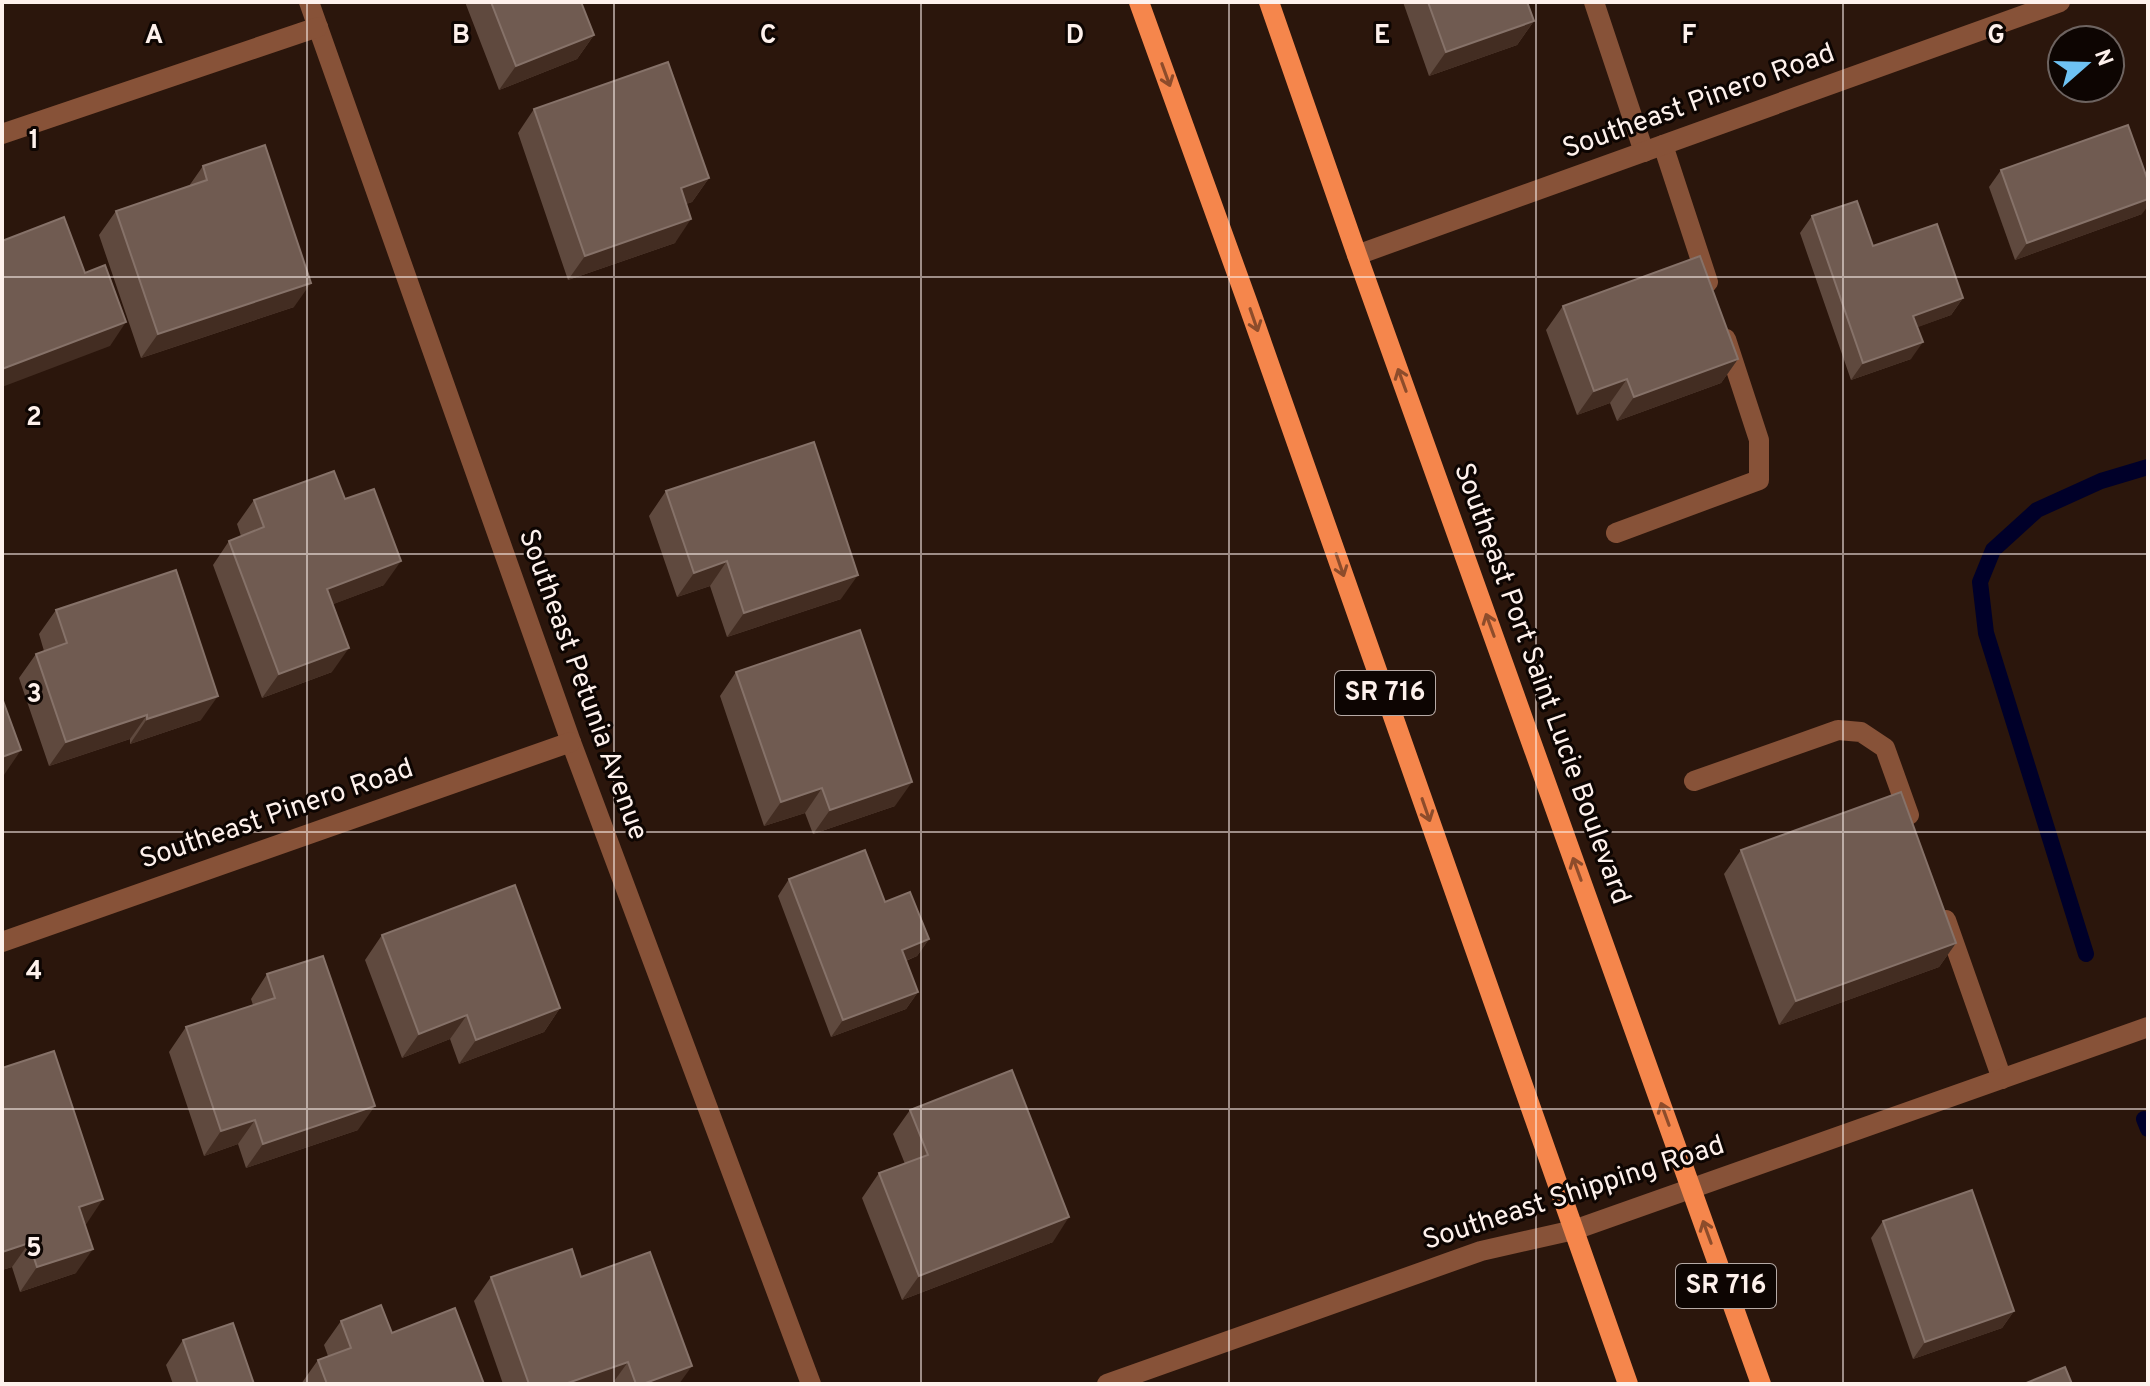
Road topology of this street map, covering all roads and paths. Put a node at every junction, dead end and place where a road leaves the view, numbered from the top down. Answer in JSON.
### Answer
{"nodes":[{"id":1,"x":309,"y":2,"type":"edge"},
{"id":2,"x":1139,"y":2,"type":"edge"},
{"id":3,"x":1269,"y":2,"type":"edge"},
{"id":4,"x":1594,"y":2,"type":"edge"},
{"id":5,"x":2060,"y":2,"type":"edge"},
{"id":6,"x":318,"y":27,"type":"junction"},
{"id":7,"x":2,"y":134,"type":"edge"},
{"id":8,"x":1654,"y":148,"type":"junction"},
{"id":9,"x":1357,"y":255,"type":"junction"},
{"id":10,"x":1616,"y":533,"type":"dead end"},
{"id":11,"x":571,"y":742,"type":"junction"},
{"id":12,"x":1694,"y":781,"type":"dead end"},
{"id":13,"x":1917,"y":838,"type":"edge"},
{"id":14,"x":1938,"y":898,"type":"edge"},
{"id":15,"x":2,"y":942,"type":"edge"},
{"id":16,"x":2148,"y":1027,"type":"edge"},
{"id":17,"x":2002,"y":1079,"type":"junction"},
{"id":18,"x":1691,"y":1188,"type":"junction"},
{"id":19,"x":1574,"y":1230,"type":"junction"},
{"id":20,"x":811,"y":1384,"type":"edge"},
{"id":21,"x":1107,"y":1384,"type":"edge"},
{"id":22,"x":1628,"y":1384,"type":"edge"},
{"id":23,"x":1761,"y":1384,"type":"edge"}],
"edges":[{"from":1,"to":6,"type":"street","name":"Southeast Petunia Avenue"},
{"from":2,"to":19,"type":"main road","number":"SR 716","one_way":true},
{"from":3,"to":9,"type":"main road","name":"Southeast Port Saint Lucie Boulevard","number":"SR 716"},
{"from":4,"to":8,"type":"street"},
{"from":5,"to":8,"type":"street","name":"Southeast Pinero Road"},
{"from":6,"to":7,"type":"street"},
{"from":6,"to":11,"type":"street","name":"Southeast Petunia Avenue"},
{"from":8,"to":9,"type":"street","name":"Southeast Pinero Road"},
{"from":8,"to":10,"type":"street"},
{"from":18,"to":9,"type":"main road","name":"Southeast Port Saint Lucie Boulevard","number":"SR 716","one_way":true},
{"from":11,"to":15,"type":"street","name":"Southeast Pinero Road"},
{"from":11,"to":20,"type":"street","name":"Southeast Petunia Avenue"},
{"from":12,"to":13,"type":"street"},
{"from":14,"to":17,"type":"street"},
{"from":16,"to":17,"type":"street","name":"Southeast Shipping Road"},
{"from":17,"to":18,"type":"street","name":"Southeast Shipping Road"},
{"from":18,"to":19,"type":"street","name":"Southeast Shipping Road"},
{"from":23,"to":18,"type":"main road","name":"Southeast Port Saint Lucie Boulevard","number":"SR 716","one_way":true},
{"from":19,"to":21,"type":"street","name":"Southeast Shipping Road"},
{"from":19,"to":22,"type":"main road","number":"SR 716"}]}
